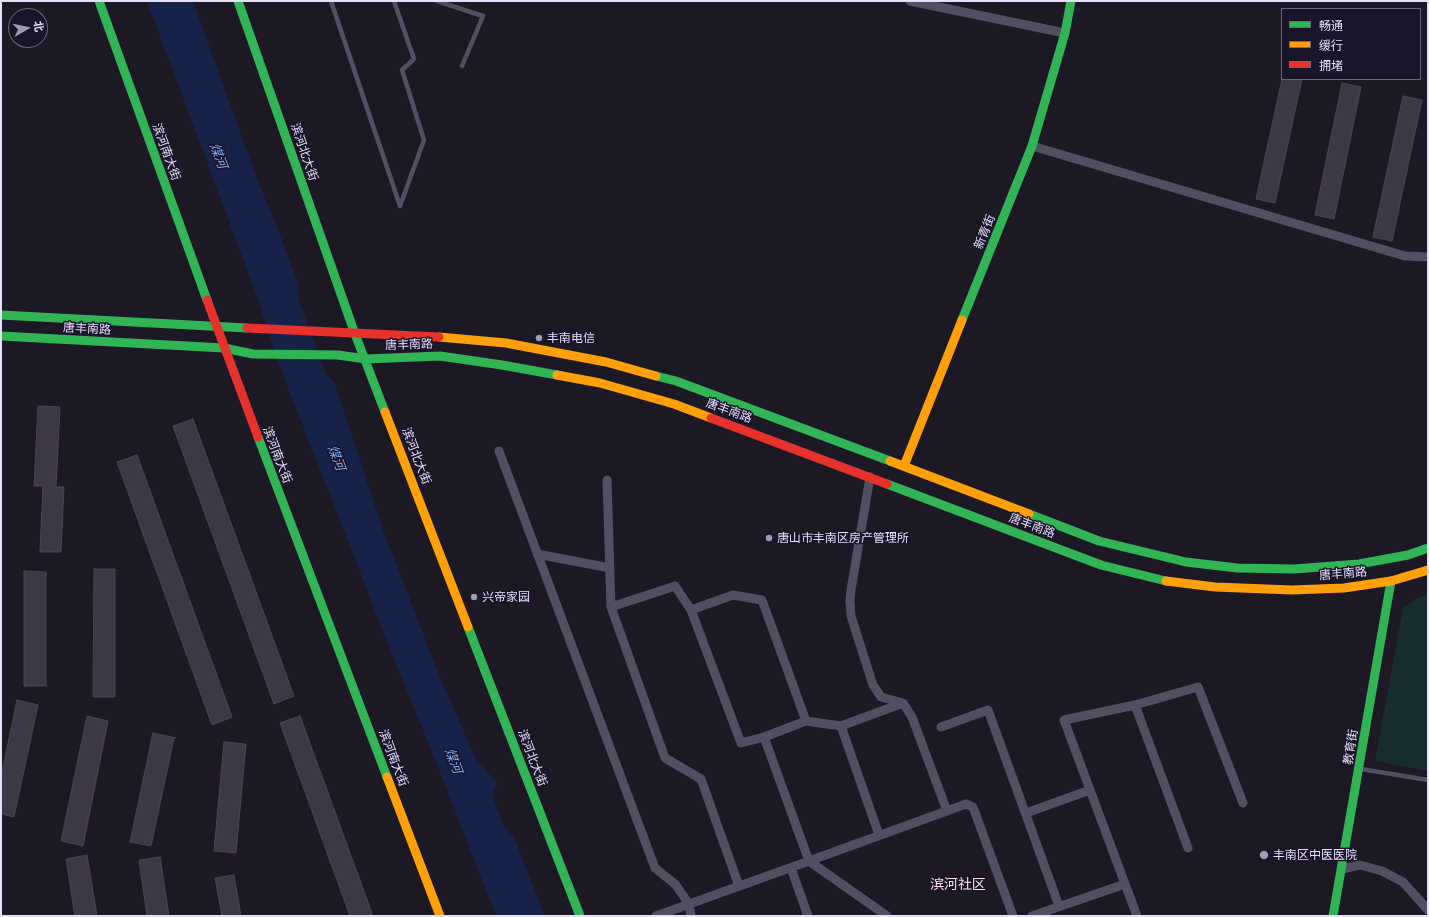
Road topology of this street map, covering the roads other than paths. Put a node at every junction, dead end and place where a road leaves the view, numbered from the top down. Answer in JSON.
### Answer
{"nodes":[{"id":1,"x":99,"y":1,"type":"edge"},
{"id":2,"x":238,"y":1,"type":"edge"},
{"id":3,"x":331,"y":1,"type":"edge"},
{"id":4,"x":394,"y":1,"type":"edge"},
{"id":5,"x":437,"y":1,"type":"edge"},
{"id":6,"x":910,"y":1,"type":"edge"},
{"id":7,"x":1071,"y":1,"type":"edge"},
{"id":8,"x":1065,"y":33,"type":"junction"},
{"id":9,"x":462,"y":66,"type":"dead end"},
{"id":10,"x":1032,"y":146,"type":"junction"},
{"id":11,"x":1428,"y":257,"type":"edge"},
{"id":12,"x":1,"y":315,"type":"edge"},
{"id":13,"x":216,"y":326,"type":"junction"},
{"id":14,"x":355,"y":334,"type":"junction"},
{"id":15,"x":1,"y":336,"type":"edge"},
{"id":16,"x":224,"y":348,"type":"junction"},
{"id":17,"x":366,"y":358,"type":"junction"},
{"id":18,"x":499,"y":451,"type":"dead end"},
{"id":19,"x":904,"y":466,"type":"junction"},
{"id":20,"x":870,"y":477,"type":"junction"},
{"id":21,"x":607,"y":480,"type":"dead end"},
{"id":22,"x":1428,"y":548,"type":"edge"},
{"id":23,"x":537,"y":554,"type":"junction"},
{"id":24,"x":610,"y":568,"type":"junction"},
{"id":25,"x":1428,"y":570,"type":"edge"},
{"id":26,"x":1391,"y":581,"type":"junction"},
{"id":27,"x":611,"y":607,"type":"junction"},
{"id":28,"x":691,"y":610,"type":"junction"},
{"id":29,"x":903,"y":703,"type":"junction"},
{"id":30,"x":1135,"y":705,"type":"junction"},
{"id":31,"x":806,"y":721,"type":"junction"},
{"id":32,"x":840,"y":726,"type":"junction"},
{"id":33,"x":941,"y":727,"type":"dead end"},
{"id":34,"x":764,"y":737,"type":"junction"},
{"id":35,"x":1360,"y":769,"type":"junction"},
{"id":36,"x":1428,"y":780,"type":"edge"},
{"id":37,"x":1090,"y":790,"type":"junction"},
{"id":38,"x":1243,"y":802,"type":"dead end"},
{"id":39,"x":947,"y":811,"type":"junction"},
{"id":40,"x":1026,"y":813,"type":"junction"},
{"id":41,"x":879,"y":836,"type":"junction"},
{"id":42,"x":1188,"y":848,"type":"dead end"},
{"id":43,"x":808,"y":861,"type":"junction"},
{"id":44,"x":791,"y":868,"type":"junction"},
{"id":45,"x":1342,"y":869,"type":"junction"},
{"id":46,"x":1125,"y":884,"type":"junction"},
{"id":47,"x":739,"y":886,"type":"junction"},
{"id":48,"x":689,"y":904,"type":"junction"},
{"id":49,"x":1060,"y":906,"type":"junction"},
{"id":50,"x":1428,"y":910,"type":"edge"},
{"id":51,"x":440,"y":916,"type":"edge"},
{"id":52,"x":580,"y":916,"type":"edge"},
{"id":53,"x":656,"y":916,"type":"edge"},
{"id":54,"x":691,"y":916,"type":"edge"},
{"id":55,"x":808,"y":916,"type":"edge"},
{"id":56,"x":887,"y":916,"type":"edge"},
{"id":57,"x":1013,"y":916,"type":"edge"},
{"id":58,"x":1032,"y":916,"type":"edge"},
{"id":59,"x":1137,"y":916,"type":"edge"},
{"id":60,"x":1333,"y":916,"type":"edge"}],
"edges":[{"from":1,"to":13,"type":"main road","name":"滨河南大街"},
{"from":2,"to":14,"type":"main road","name":"滨河北大街"},
{"from":3,"to":4,"type":"lane"},
{"from":5,"to":9,"type":"lane"},
{"from":6,"to":8,"type":"street"},
{"from":7,"to":8,"type":"main road","name":"新青街"},
{"from":8,"to":10,"type":"main road","name":"新青街"},
{"from":10,"to":11,"type":"street"},
{"from":10,"to":19,"type":"main road","name":"新青街"},
{"from":12,"to":13,"type":"main road","name":"唐丰南路"},
{"from":13,"to":14,"type":"main road","name":"唐丰南路"},
{"from":13,"to":16,"type":"main road","name":"滨河南大街"},
{"from":14,"to":17,"type":"main road","name":"滨河北大街"},
{"from":14,"to":19,"type":"main road","name":"唐丰南路"},
{"from":15,"to":16,"type":"main road","name":"唐丰南路"},
{"from":16,"to":17,"type":"main road","name":"唐丰南路"},
{"from":16,"to":51,"type":"main road","name":"滨河南大街"},
{"from":17,"to":20,"type":"main road","name":"唐丰南路"},
{"from":17,"to":52,"type":"main road","name":"滨河北大街"},
{"from":18,"to":23,"type":"street"},
{"from":19,"to":22,"type":"main road","name":"唐丰南路"},
{"from":20,"to":26,"type":"main road","name":"唐丰南路"},
{"from":20,"to":29,"type":"street"},
{"from":21,"to":24,"type":"street"},
{"from":23,"to":24,"type":"street"},
{"from":23,"to":48,"type":"street"},
{"from":24,"to":27,"type":"street"},
{"from":25,"to":26,"type":"main road","name":"唐丰南路"},
{"from":26,"to":35,"type":"main road","name":"教育街"},
{"from":27,"to":28,"type":"street"},
{"from":27,"to":47,"type":"street"},
{"from":28,"to":31,"type":"street"},
{"from":28,"to":34,"type":"street"},
{"from":29,"to":32,"type":"street"},
{"from":29,"to":39,"type":"street"},
{"from":30,"to":37,"type":"street"},
{"from":30,"to":38,"type":"street"},
{"from":30,"to":42,"type":"street"},
{"from":31,"to":32,"type":"street"},
{"from":31,"to":34,"type":"street"},
{"from":32,"to":41,"type":"street"},
{"from":33,"to":40,"type":"street"},
{"from":34,"to":43,"type":"street"},
{"from":35,"to":36,"type":"lane"},
{"from":35,"to":45,"type":"main road","name":"教育街"},
{"from":37,"to":40,"type":"street"},
{"from":37,"to":46,"type":"street"},
{"from":39,"to":41,"type":"street"},
{"from":39,"to":57,"type":"street"},
{"from":40,"to":49,"type":"street"},
{"from":41,"to":43,"type":"street"},
{"from":43,"to":44,"type":"street"},
{"from":43,"to":56,"type":"street"},
{"from":44,"to":47,"type":"street"},
{"from":44,"to":55,"type":"street"},
{"from":45,"to":50,"type":"street"},
{"from":45,"to":60,"type":"main road","name":"教育街"},
{"from":46,"to":49,"type":"street"},
{"from":46,"to":59,"type":"street"},
{"from":47,"to":48,"type":"street"},
{"from":48,"to":53,"type":"street"},
{"from":48,"to":54,"type":"street"},
{"from":49,"to":58,"type":"street"}]}
